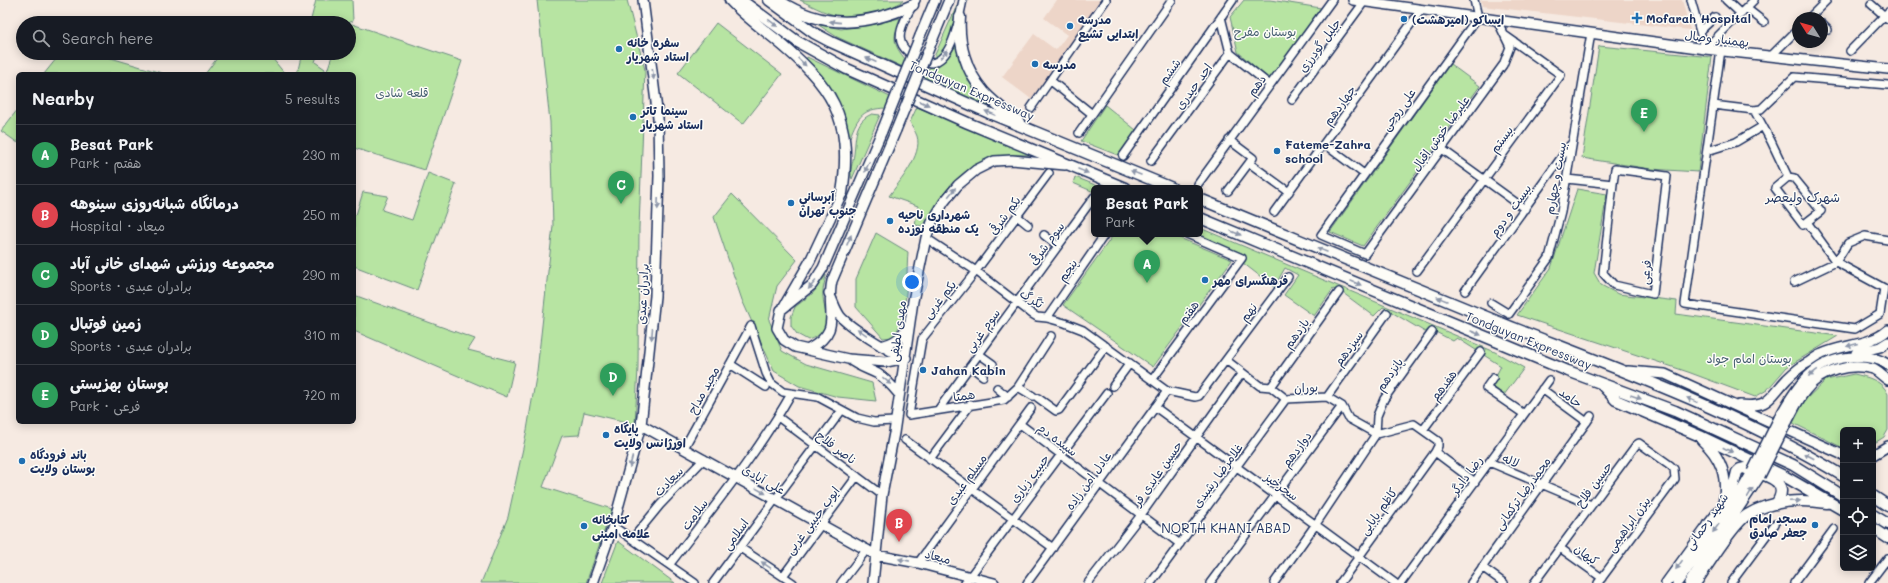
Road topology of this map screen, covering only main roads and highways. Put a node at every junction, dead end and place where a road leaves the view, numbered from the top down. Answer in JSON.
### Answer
{"nodes":[{"id":1,"x":643,"y":0,"type":"edge"},
{"id":2,"x":730,"y":0,"type":"edge"},
{"id":3,"x":741,"y":0,"type":"edge"},
{"id":4,"x":769,"y":0,"type":"edge"},
{"id":5,"x":778,"y":0,"type":"edge"},
{"id":6,"x":935,"y":0,"type":"edge"},
{"id":7,"x":949,"y":0,"type":"edge"},
{"id":8,"x":1353,"y":0,"type":"edge"},
{"id":9,"x":915,"y":2,"type":"edge"},
{"id":10,"x":1387,"y":2,"type":"edge"},
{"id":11,"x":960,"y":17,"type":"road end"},
{"id":12,"x":1888,"y":70,"type":"edge"},
{"id":13,"x":1025,"y":128,"type":"junction"},
{"id":14,"x":1068,"y":165,"type":"junction"},
{"id":15,"x":1118,"y":185,"type":"edge"},
{"id":16,"x":1165,"y":185,"type":"edge"},
{"id":17,"x":842,"y":193,"type":"joint"},
{"id":18,"x":1203,"y":200,"type":"edge"},
{"id":19,"x":1203,"y":219,"type":"edge"},
{"id":20,"x":829,"y":293,"type":"junction"},
{"id":21,"x":781,"y":310,"type":"junction"},
{"id":22,"x":912,"y":318,"type":"junction"},
{"id":23,"x":1888,"y":330,"type":"edge"},
{"id":24,"x":1888,"y":342,"type":"edge"},
{"id":25,"x":881,"y":346,"type":"junction"},
{"id":26,"x":809,"y":350,"type":"junction"},
{"id":27,"x":848,"y":358,"type":"junction"},
{"id":28,"x":906,"y":358,"type":"junction"},
{"id":29,"x":1841,"y":358,"type":"junction"},
{"id":30,"x":1888,"y":365,"type":"edge"},
{"id":31,"x":1620,"y":370,"type":"junction"},
{"id":32,"x":1888,"y":380,"type":"edge"},
{"id":33,"x":1600,"y":383,"type":"junction"},
{"id":34,"x":899,"y":394,"type":"junction"},
{"id":35,"x":1733,"y":404,"type":"junction"},
{"id":36,"x":1783,"y":420,"type":"junction"},
{"id":37,"x":641,"y":425,"type":"junction"},
{"id":38,"x":1680,"y":427,"type":"junction"},
{"id":39,"x":1888,"y":446,"type":"edge"},
{"id":40,"x":1876,"y":453,"type":"edge"},
{"id":41,"x":1840,"y":455,"type":"edge"},
{"id":42,"x":1756,"y":474,"type":"junction"},
{"id":43,"x":1840,"y":474,"type":"edge"},
{"id":44,"x":1840,"y":494,"type":"edge"},
{"id":45,"x":1876,"y":498,"type":"edge"},
{"id":46,"x":1776,"y":504,"type":"junction"},
{"id":47,"x":1888,"y":506,"type":"edge"},
{"id":48,"x":1840,"y":508,"type":"edge"},
{"id":49,"x":1840,"y":509,"type":"edge"},
{"id":50,"x":1876,"y":517,"type":"edge"},
{"id":51,"x":1709,"y":524,"type":"junction"},
{"id":52,"x":1888,"y":524,"type":"edge"},
{"id":53,"x":1876,"y":530,"type":"edge"},
{"id":54,"x":1888,"y":538,"type":"edge"},
{"id":55,"x":876,"y":555,"type":"junction"},
{"id":56,"x":967,"y":580,"type":"edge"},
{"id":57,"x":593,"y":583,"type":"edge"},
{"id":58,"x":873,"y":583,"type":"edge"},
{"id":59,"x":994,"y":583,"type":"edge"},
{"id":60,"x":1666,"y":583,"type":"edge"},
{"id":61,"x":1677,"y":583,"type":"edge"},
{"id":62,"x":1689,"y":583,"type":"edge"},
{"id":63,"x":1694,"y":583,"type":"edge"}],
"edges":[{"from":1,"to":37,"type":"main road","name":"برادران عبدی","one_way":true},
{"from":2,"to":17,"type":"highway","one_way":true},
{"from":3,"to":14,"type":"highway","one_way":true},
{"from":13,"to":4,"type":"highway","name":"Tondguyan Expressway","one_way":true},
{"from":9,"to":5,"type":"highway","one_way":true},
{"from":6,"to":21,"type":"main road","one_way":true,"bridge":true},
{"from":20,"to":7,"type":"main road","one_way":true,"bridge":true},
{"from":8,"to":10,"type":"main road","name":"بهمنیار وصال"},
{"from":10,"to":12,"type":"main road","name":"بهمنیار وصال"},
{"from":11,"to":13,"type":"highway"},
{"from":16,"to":13,"type":"highway","name":"Tondguyan Expressway","one_way":true},
{"from":14,"to":15,"type":"highway","one_way":true},
{"from":22,"to":14,"type":"main road","name":"مهدی لطیفی","one_way":true},
{"from":17,"to":21,"type":"main road"},
{"from":31,"to":18,"type":"highway","name":"Tondguyan Expressway","one_way":true},
{"from":19,"to":33,"type":"highway","name":"Tondguyan Expressway","one_way":true},
{"from":25,"to":20,"type":"main road","one_way":true},
{"from":20,"to":26,"type":"main road"},
{"from":21,"to":26,"type":"main road"},
{"from":22,"to":25,"type":"main road"},
{"from":22,"to":28,"type":"main road","name":"مهدی لطیفی"},
{"from":23,"to":35,"type":"main road","one_way":true},
{"from":24,"to":29,"type":"main road"},
{"from":25,"to":28,"type":"main road"},
{"from":26,"to":27,"type":"main road"},
{"from":27,"to":28,"type":"main road"},
{"from":27,"to":34,"type":"main road","one_way":true},
{"from":28,"to":34,"type":"main road","name":"مهدی لطیفی"},
{"from":29,"to":30,"type":"main road"},
{"from":29,"to":36,"type":"main road","one_way":true},
{"from":31,"to":35,"type":"main road"},
{"from":43,"to":31,"type":"highway","name":"Tondguyan Expressway","one_way":true},
{"from":32,"to":36,"type":"main road"},
{"from":33,"to":38,"type":"highway"},
{"from":33,"to":44,"type":"highway","name":"Tondguyan Expressway","one_way":true},
{"from":34,"to":55,"type":"main road","name":"مهدی لطیفی"},
{"from":35,"to":41,"type":"main road"},
{"from":36,"to":42,"type":"main road","bridge":true},
{"from":37,"to":55,"type":"main road","name":"علی آبادی","one_way":true},
{"from":37,"to":57,"type":"main road","name":"برادران عبدی","one_way":true},
{"from":38,"to":48,"type":"highway","one_way":true},
{"from":38,"to":51,"type":"highway"},
{"from":39,"to":40,"type":"main road"},
{"from":42,"to":61,"type":"main road","name":"شهید رحمانی","one_way":true},
{"from":62,"to":42,"type":"main road","name":"شهید رحمانی","one_way":true},
{"from":45,"to":47,"type":"highway"},
{"from":46,"to":49,"type":"highway","one_way":true},
{"from":46,"to":51,"type":"highway"},
{"from":46,"to":63,"type":"highway"},
{"from":50,"to":52,"type":"highway"},
{"from":51,"to":60,"type":"main road","name":"شهید رحمانی","one_way":true},
{"from":53,"to":54,"type":"highway"},
{"from":56,"to":55,"type":"main road","name":"میعاد","one_way":true},
{"from":55,"to":58,"type":"main road","name":"مهدی لطیفی"},
{"from":56,"to":59,"type":"main road","name":"میعاد"}]}
